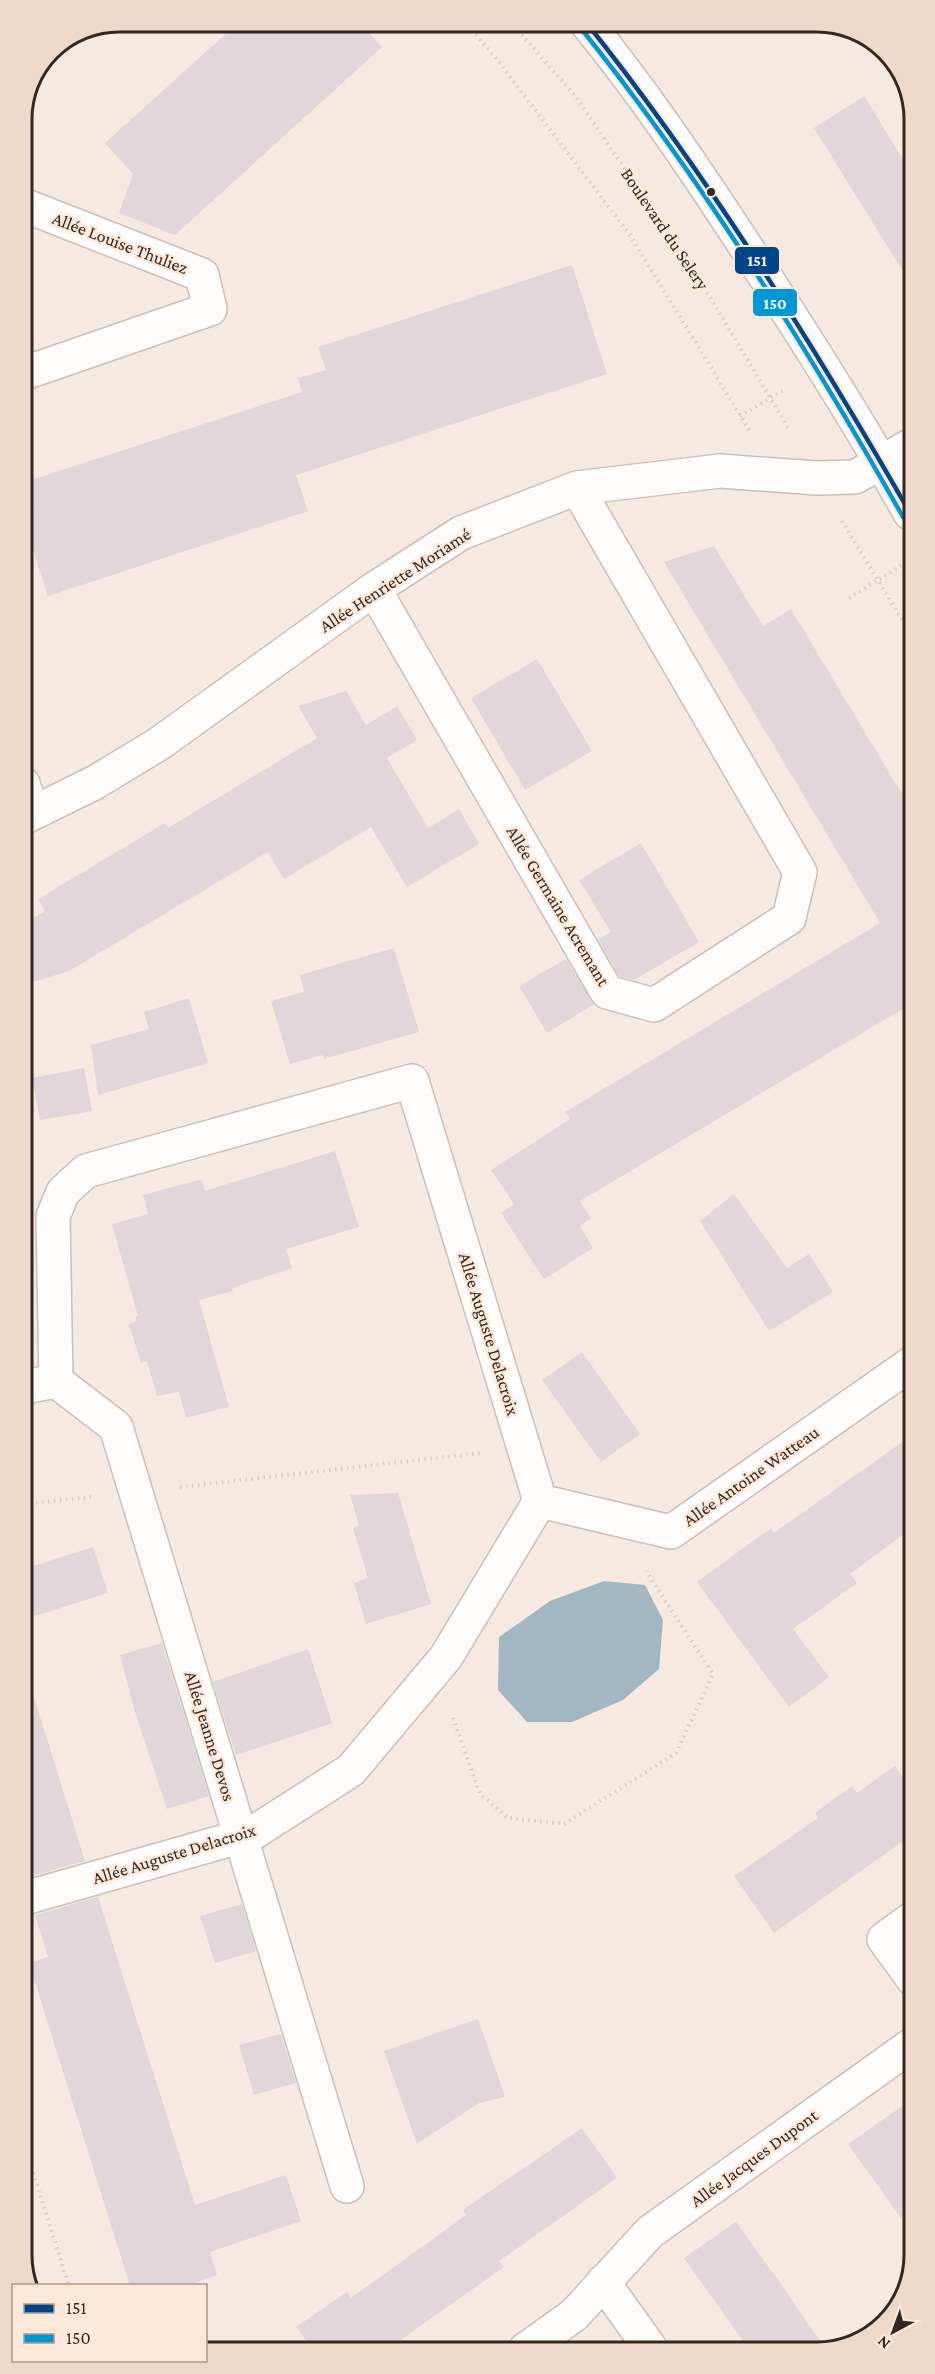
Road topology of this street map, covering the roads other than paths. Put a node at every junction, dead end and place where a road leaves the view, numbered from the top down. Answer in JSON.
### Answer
{"nodes":[{"id":1,"x":593,"y":32,"type":"edge"},
{"id":2,"x":32,"y":208,"type":"edge"},
{"id":3,"x":32,"y":371,"type":"edge"},
{"id":4,"x":904,"y":450,"type":"edge"},
{"id":5,"x":882,"y":463,"type":"junction"},
{"id":6,"x":577,"y":488,"type":"junction"},
{"id":7,"x":904,"y":502,"type":"edge"},
{"id":8,"x":374,"y":589,"type":"junction"},
{"id":9,"x":32,"y":803,"type":"edge"},
{"id":10,"x":904,"y":1369,"type":"edge"},
{"id":11,"x":56,"y":1381,"type":"junction"},
{"id":12,"x":32,"y":1386,"type":"edge"},
{"id":13,"x":540,"y":1501,"type":"junction"},
{"id":14,"x":240,"y":1837,"type":"junction"},
{"id":15,"x":32,"y":1896,"type":"edge"},
{"id":16,"x":904,"y":1925,"type":"edge"},
{"id":17,"x":904,"y":1967,"type":"edge"},
{"id":18,"x":904,"y":2050,"type":"edge"},
{"id":19,"x":347,"y":2186,"type":"dead end"},
{"id":20,"x":603,"y":2282,"type":"junction"},
{"id":21,"x":536,"y":2342,"type":"edge"},
{"id":22,"x":646,"y":2342,"type":"edge"}],
"edges":[{"from":1,"to":5,"type":"street"},
{"from":2,"to":3,"type":"street","name":"Allée Louise Thuliez"},
{"from":4,"to":5,"type":"street","name":"Allée Henriette Moriamé"},
{"from":5,"to":6,"type":"street","name":"Allée Henriette Moriamé"},
{"from":5,"to":7,"type":"street"},
{"from":6,"to":8,"type":"street","name":"Allée Henriette Moriamé"},
{"from":6,"to":8,"type":"street","name":"Allée Germaine Acremant"},
{"from":8,"to":9,"type":"street","name":"Allée Henriette Moriamé"},
{"from":10,"to":13,"type":"street","name":"Allée Antoine Watteau"},
{"from":11,"to":12,"type":"street"},
{"from":11,"to":13,"type":"street","name":"Allée Auguste Delacroix"},
{"from":11,"to":14,"type":"street","name":"Allée Jeanne Devos"},
{"from":13,"to":14,"type":"street","name":"Allée Auguste Delacroix"},
{"from":14,"to":15,"type":"street","name":"Allée Auguste Delacroix"},
{"from":14,"to":19,"type":"street","name":"Allée Jeanne Devos"},
{"from":16,"to":17,"type":"street"},
{"from":18,"to":20,"type":"street","name":"Allée Jacques Dupont"},
{"from":20,"to":21,"type":"street","name":"Allée Jacques Dupont"},
{"from":20,"to":22,"type":"street"}]}
